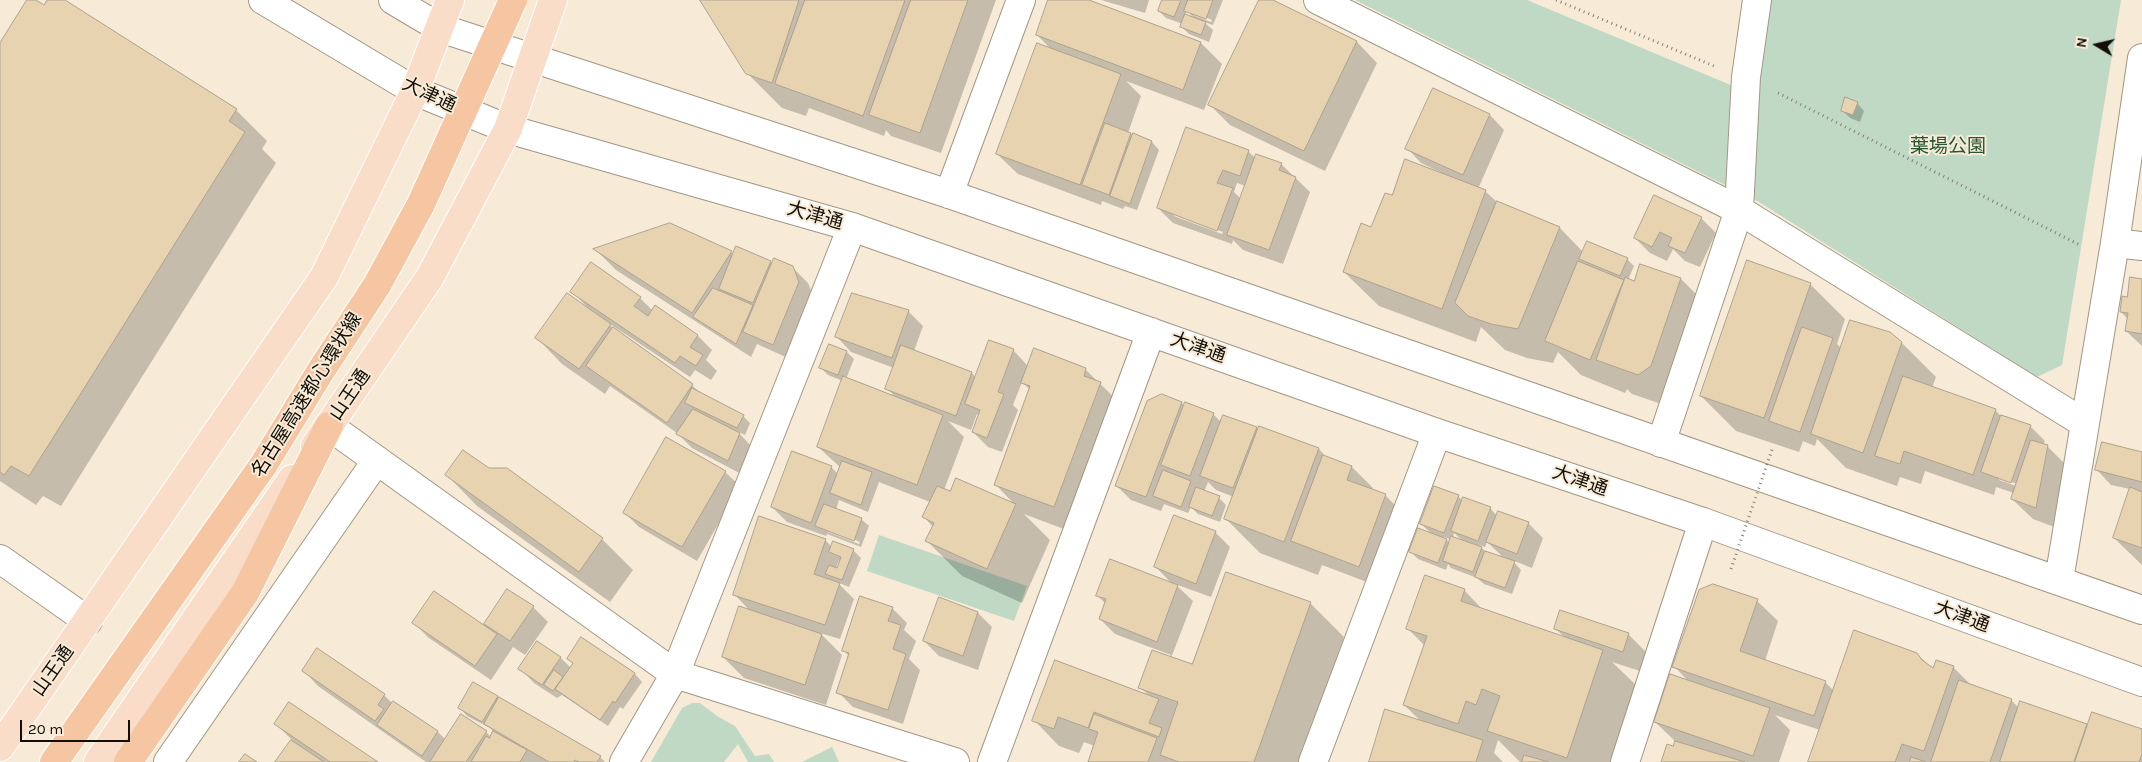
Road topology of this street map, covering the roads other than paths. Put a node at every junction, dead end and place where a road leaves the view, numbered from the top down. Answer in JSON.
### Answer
{"nodes":[{"id":1,"x":263,"y":0,"type":"edge"},
{"id":2,"x":393,"y":0,"type":"edge"},
{"id":3,"x":450,"y":0,"type":"edge"},
{"id":4,"x":513,"y":0,"type":"edge"},
{"id":5,"x":553,"y":0,"type":"edge"},
{"id":6,"x":1021,"y":0,"type":"edge"},
{"id":7,"x":1318,"y":0,"type":"edge"},
{"id":8,"x":1757,"y":0,"type":"edge"},
{"id":9,"x":440,"y":28,"type":"junction"},
{"id":10,"x":2142,"y":58,"type":"edge"},
{"id":11,"x":533,"y":59,"type":"junction"},
{"id":12,"x":415,"y":91,"type":"junction"},
{"id":13,"x":508,"y":129,"type":"junction"},
{"id":14,"x":949,"y":194,"type":"junction"},
{"id":15,"x":1739,"y":210,"type":"junction"},
{"id":16,"x":852,"y":227,"type":"junction"},
{"id":17,"x":2115,"y":243,"type":"junction"},
{"id":18,"x":2142,"y":246,"type":"edge"},
{"id":19,"x":1151,"y":332,"type":"junction"},
{"id":20,"x":2084,"y":423,"type":"junction"},
{"id":21,"x":329,"y":426,"type":"junction"},
{"id":22,"x":1437,"y":433,"type":"junction"},
{"id":23,"x":1661,"y":443,"type":"junction"},
{"id":24,"x":377,"y":460,"type":"junction"},
{"id":25,"x":1703,"y":522,"type":"junction"},
{"id":26,"x":0,"y":559,"type":"edge"},
{"id":27,"x":2059,"y":580,"type":"junction"},
{"id":28,"x":2142,"y":610,"type":"edge"},
{"id":29,"x":88,"y":621,"type":"junction"},
{"id":30,"x":676,"y":674,"type":"junction"},
{"id":31,"x":2142,"y":682,"type":"edge"},
{"id":32,"x":0,"y":747,"type":"edge"},
{"id":33,"x":54,"y":762,"type":"edge"},
{"id":34,"x":98,"y":762,"type":"edge"},
{"id":35,"x":128,"y":762,"type":"edge"},
{"id":36,"x":168,"y":762,"type":"edge"},
{"id":37,"x":624,"y":762,"type":"edge"},
{"id":38,"x":955,"y":762,"type":"edge"},
{"id":39,"x":992,"y":762,"type":"edge"},
{"id":40,"x":1314,"y":762,"type":"edge"},
{"id":41,"x":1624,"y":762,"type":"edge"}],
"edges":[{"from":1,"to":12,"type":"street","name":"大津通"},
{"from":2,"to":9,"type":"street"},
{"from":3,"to":9,"type":"main road","name":"山王通"},
{"from":4,"to":33,"type":"highway","name":"名古屋高速都心環状線","bridge":true},
{"from":5,"to":11,"type":"main road","name":"山王通"},
{"from":6,"to":14,"type":"street"},
{"from":7,"to":15,"type":"street"},
{"from":8,"to":15,"type":"street"},
{"from":9,"to":11,"type":"street"},
{"from":9,"to":12,"type":"main road","name":"山王通"},
{"from":10,"to":17,"type":"street"},
{"from":11,"to":13,"type":"main road","name":"山王通"},
{"from":11,"to":14,"type":"street"},
{"from":12,"to":13,"type":"street","name":"大津通"},
{"from":12,"to":29,"type":"main road","name":"山王通"},
{"from":13,"to":16,"type":"street","name":"大津通"},
{"from":13,"to":21,"type":"main road","name":"山王通"},
{"from":14,"to":23,"type":"street"},
{"from":15,"to":20,"type":"street"},
{"from":15,"to":23,"type":"street"},
{"from":16,"to":19,"type":"street","name":"大津通"},
{"from":16,"to":30,"type":"street"},
{"from":17,"to":18,"type":"street"},
{"from":17,"to":20,"type":"street"},
{"from":19,"to":22,"type":"street","name":"大津通"},
{"from":19,"to":39,"type":"street"},
{"from":20,"to":27,"type":"street"},
{"from":21,"to":24,"type":"street"},
{"from":21,"to":34,"type":"main road","name":"山王通"},
{"from":21,"to":35,"type":"highway"},
{"from":22,"to":25,"type":"street","name":"大津通"},
{"from":22,"to":40,"type":"street"},
{"from":23,"to":27,"type":"street"},
{"from":24,"to":30,"type":"street"},
{"from":24,"to":36,"type":"street"},
{"from":25,"to":31,"type":"street","name":"大津通"},
{"from":25,"to":41,"type":"street"},
{"from":26,"to":29,"type":"street"},
{"from":27,"to":28,"type":"street"},
{"from":29,"to":32,"type":"main road","name":"山王通"},
{"from":30,"to":37,"type":"street"},
{"from":30,"to":38,"type":"street"}]}
